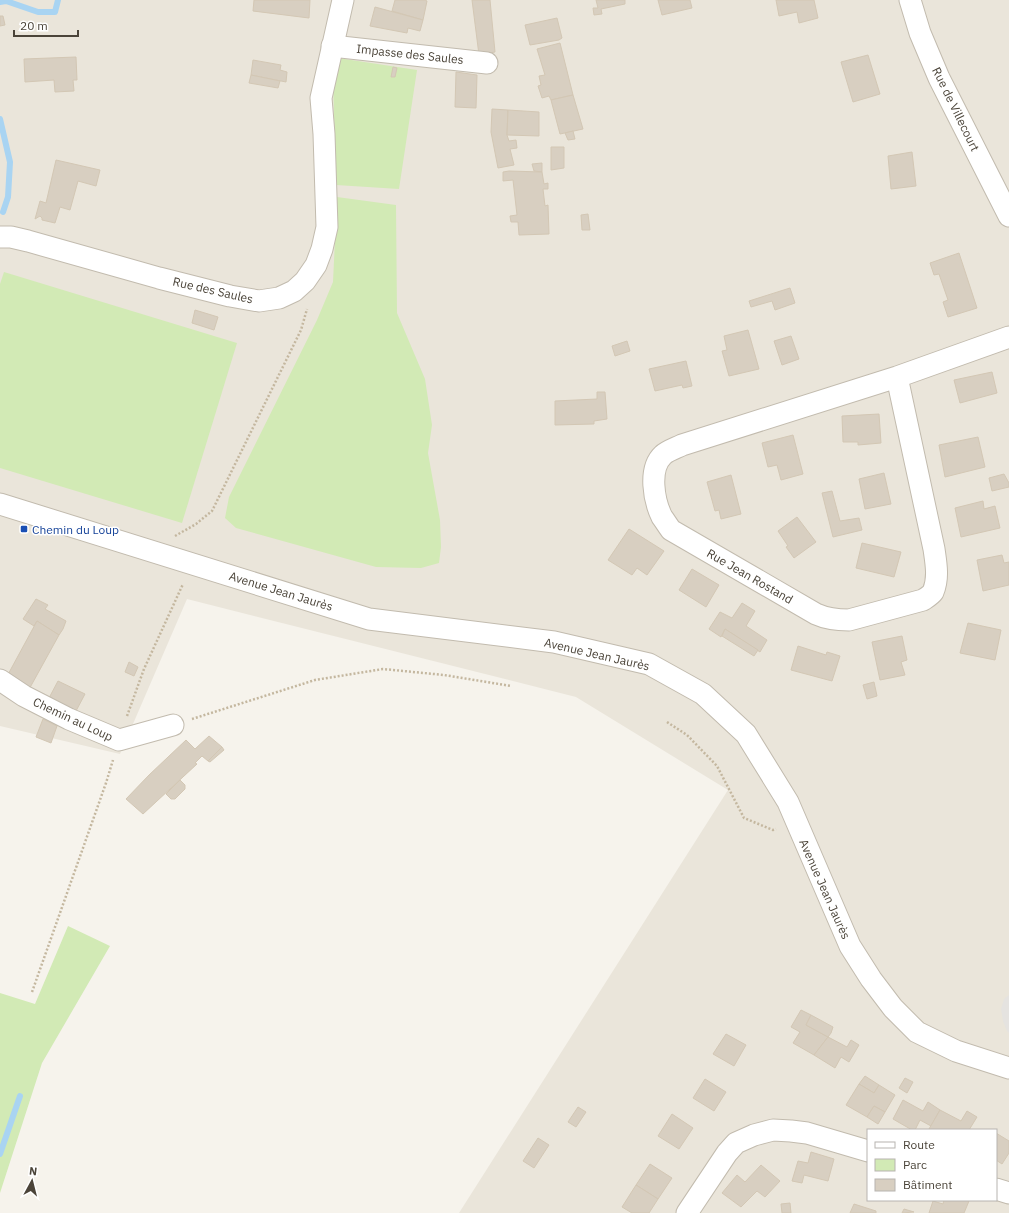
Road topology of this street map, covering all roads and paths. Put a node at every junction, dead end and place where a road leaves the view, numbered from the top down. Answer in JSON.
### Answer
{"nodes":[{"id":1,"x":343,"y":0,"type":"edge"},
{"id":2,"x":910,"y":0,"type":"edge"},
{"id":3,"x":332,"y":46,"type":"junction"},
{"id":4,"x":487,"y":62,"type":"dead end"},
{"id":5,"x":1009,"y":216,"type":"edge"},
{"id":6,"x":0,"y":237,"type":"edge"},
{"id":7,"x":305,"y":281,"type":"junction"},
{"id":8,"x":1009,"y":337,"type":"edge"},
{"id":9,"x":897,"y":376,"type":"junction"},
{"id":10,"x":0,"y":504,"type":"edge"},
{"id":11,"x":162,"y":554,"type":"junction"},
{"id":12,"x":192,"y":564,"type":"junction"},
{"id":13,"x":0,"y":680,"type":"edge"},
{"id":14,"x":512,"y":686,"type":"dead end"},
{"id":15,"x":667,"y":722,"type":"dead end"},
{"id":16,"x":173,"y":725,"type":"joint"},
{"id":17,"x":119,"y":740,"type":"junction"},
{"id":18,"x":799,"y":828,"type":"junction"},
{"id":19,"x":32,"y":992,"type":"dead end"},
{"id":20,"x":1009,"y":1068,"type":"edge"},
{"id":21,"x":867,"y":1151,"type":"edge"},
{"id":22,"x":997,"y":1189,"type":"edge"},
{"id":23,"x":1009,"y":1193,"type":"edge"},
{"id":24,"x":687,"y":1213,"type":"edge"}],
"edges":[{"from":1,"to":3,"type":"street","name":"Rue des Saules"},
{"from":2,"to":5,"type":"street","name":"Rue de Villecourt"},
{"from":3,"to":4,"type":"street","name":"Impasse des Saules"},
{"from":3,"to":7,"type":"street","name":"Rue des Saules"},
{"from":6,"to":7,"type":"street","name":"Rue des Saules"},
{"from":7,"to":11,"type":"path"},
{"from":8,"to":9,"type":"street","name":"Rue Jean Rostand"},
{"from":9,"to":9,"type":"street","name":"Rue Jean Rostand"},
{"from":10,"to":11,"type":"street","name":"Avenue Jean Jaurès"},
{"from":11,"to":12,"type":"street","name":"Avenue Jean Jaurès"},
{"from":12,"to":17,"type":"path"},
{"from":12,"to":18,"type":"street","name":"Avenue Jean Jaurès"},
{"from":13,"to":17,"type":"street","name":"Chemin au Loup"},
{"from":14,"to":16,"type":"path"},
{"from":15,"to":18,"type":"path"},
{"from":16,"to":17,"type":"street","name":"Chemin au Loup"},
{"from":17,"to":19,"type":"path"},
{"from":18,"to":20,"type":"street","name":"Avenue Jean Jaurès"},
{"from":21,"to":24,"type":"street"},
{"from":22,"to":23,"type":"street"}]}
